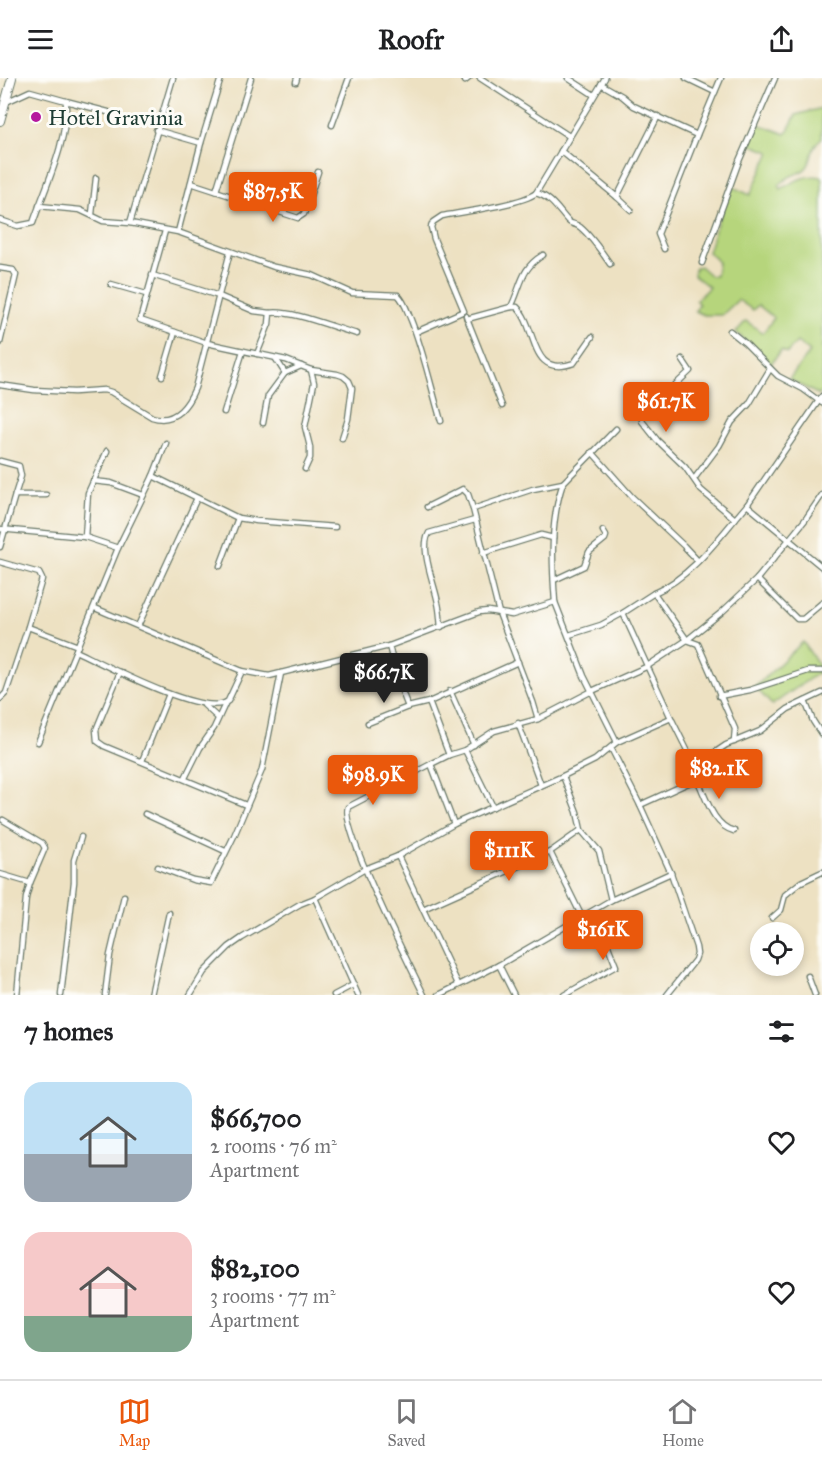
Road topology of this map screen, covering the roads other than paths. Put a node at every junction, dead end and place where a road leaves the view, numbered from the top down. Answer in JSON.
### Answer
{"nodes":[{"id":1,"x":12,"y":78,"type":"edge"},
{"id":2,"x":173,"y":78,"type":"edge"},
{"id":3,"x":221,"y":78,"type":"edge"},
{"id":4,"x":251,"y":78,"type":"edge"},
{"id":5,"x":349,"y":78,"type":"edge"},
{"id":6,"x":480,"y":78,"type":"edge"},
{"id":7,"x":568,"y":78,"type":"edge"},
{"id":8,"x":605,"y":78,"type":"edge"},
{"id":9,"x":686,"y":78,"type":"edge"},
{"id":10,"x":721,"y":78,"type":"edge"},
{"id":11,"x":775,"y":78,"type":"edge"},
{"id":12,"x":601,"y":84,"type":"junction"},
{"id":13,"x":715,"y":92,"type":"junction"},
{"id":14,"x":594,"y":95,"type":"junction"},
{"id":15,"x":66,"y":101,"type":"junction"},
{"id":16,"x":6,"y":102,"type":"junction"},
{"id":17,"x":108,"y":112,"type":"dead end"},
{"id":18,"x":658,"y":116,"type":"junction"},
{"id":19,"x":0,"y":121,"type":"edge"},
{"id":20,"x":332,"y":125,"type":"dead end"},
{"id":21,"x":156,"y":130,"type":"junction"},
{"id":22,"x":697,"y":135,"type":"junction"},
{"id":23,"x":569,"y":136,"type":"junction"},
{"id":24,"x":201,"y":143,"type":"junction"},
{"id":25,"x":561,"y":152,"type":"junction"},
{"id":26,"x":318,"y":172,"type":"dead end"},
{"id":27,"x":96,"y":178,"type":"dead end"},
{"id":28,"x":191,"y":183,"type":"junction"},
{"id":29,"x":266,"y":189,"type":"dead end"},
{"id":30,"x":216,"y":191,"type":"junction"},
{"id":31,"x":536,"y":193,"type":"junction"},
{"id":32,"x":617,"y":197,"type":"junction"},
{"id":33,"x":39,"y":206,"type":"junction"},
{"id":34,"x":261,"y":207,"type":"junction"},
{"id":35,"x":631,"y":210,"type":"dead end"},
{"id":36,"x":92,"y":214,"type":"junction"},
{"id":37,"x":0,"y":220,"type":"edge"},
{"id":38,"x":130,"y":223,"type":"junction"},
{"id":39,"x":165,"y":231,"type":"junction"},
{"id":40,"x":178,"y":232,"type":"junction"},
{"id":41,"x":664,"y":249,"type":"dead end"},
{"id":42,"x":230,"y":252,"type":"junction"},
{"id":43,"x":543,"y":255,"type":"dead end"},
{"id":44,"x":702,"y":263,"type":"dead end"},
{"id":45,"x":610,"y":264,"type":"dead end"},
{"id":46,"x":0,"y":268,"type":"edge"},
{"id":47,"x":152,"y":275,"type":"junction"},
{"id":48,"x":111,"y":284,"type":"dead end"},
{"id":49,"x":146,"y":294,"type":"junction"},
{"id":50,"x":219,"y":296,"type":"junction"},
{"id":51,"x":511,"y":307,"type":"junction"},
{"id":52,"x":464,"y":311,"type":"junction"},
{"id":53,"x":270,"y":313,"type":"junction"},
{"id":54,"x":467,"y":319,"type":"junction"},
{"id":55,"x":730,"y":331,"type":"dead end"},
{"id":56,"x":175,"y":332,"type":"junction"},
{"id":57,"x":416,"y":332,"type":"junction"},
{"id":58,"x":357,"y":334,"type":"dead end"},
{"id":59,"x":592,"y":337,"type":"dead end"},
{"id":60,"x":0,"y":343,"type":"edge"},
{"id":61,"x":207,"y":343,"type":"junction"},
{"id":62,"x":243,"y":351,"type":"junction"},
{"id":63,"x":257,"y":354,"type":"junction"},
{"id":64,"x":276,"y":359,"type":"junction"},
{"id":65,"x":682,"y":359,"type":"dead end"},
{"id":66,"x":301,"y":366,"type":"junction"},
{"id":67,"x":770,"y":369,"type":"junction"},
{"id":68,"x":311,"y":370,"type":"junction"},
{"id":69,"x":285,"y":373,"type":"junction"},
{"id":70,"x":162,"y":376,"type":"dead end"},
{"id":71,"x":0,"y":387,"type":"edge"},
{"id":72,"x":821,"y":400,"type":"edge"},
{"id":73,"x":502,"y":406,"type":"dead end"},
{"id":74,"x":224,"y":412,"type":"dead end"},
{"id":75,"x":441,"y":421,"type":"dead end"},
{"id":76,"x":263,"y":423,"type":"dead end"},
{"id":77,"x":616,"y":429,"type":"dead end"},
{"id":78,"x":342,"y":438,"type":"dead end"},
{"id":79,"x":166,"y":443,"type":"dead end"},
{"id":80,"x":107,"y":451,"type":"dead end"},
{"id":81,"x":592,"y":452,"type":"junction"},
{"id":82,"x":0,"y":461,"type":"edge"},
{"id":83,"x":305,"y":470,"type":"dead end"},
{"id":84,"x":153,"y":476,"type":"junction"},
{"id":85,"x":694,"y":479,"type":"junction"},
{"id":86,"x":93,"y":481,"type":"junction"},
{"id":87,"x":563,"y":483,"type":"junction"},
{"id":88,"x":15,"y":495,"type":"junction"},
{"id":89,"x":46,"y":495,"type":"dead end"},
{"id":90,"x":143,"y":495,"type":"junction"},
{"id":91,"x":822,"y":495,"type":"edge"},
{"id":92,"x":197,"y":498,"type":"junction"},
{"id":93,"x":747,"y":505,"type":"junction"},
{"id":94,"x":427,"y":507,"type":"dead end"},
{"id":95,"x":473,"y":509,"type":"junction"},
{"id":96,"x":238,"y":518,"type":"junction"},
{"id":97,"x":735,"y":519,"type":"junction"},
{"id":98,"x":475,"y":520,"type":"junction"},
{"id":99,"x":335,"y":527,"type":"dead end"},
{"id":100,"x":2,"y":529,"type":"edge"},
{"id":101,"x":603,"y":531,"type":"dead end"},
{"id":102,"x":85,"y":537,"type":"junction"},
{"id":103,"x":553,"y":538,"type":"junction"},
{"id":104,"x":789,"y":541,"type":"junction"},
{"id":105,"x":0,"y":547,"type":"edge"},
{"id":106,"x":118,"y":548,"type":"junction"},
{"id":107,"x":483,"y":553,"type":"junction"},
{"id":108,"x":698,"y":561,"type":"junction"},
{"id":109,"x":0,"y":562,"type":"edge"},
{"id":110,"x":219,"y":566,"type":"dead end"},
{"id":111,"x":822,"y":567,"type":"edge"},
{"id":112,"x":757,"y":579,"type":"junction"},
{"id":113,"x":554,"y":580,"type":"junction"},
{"id":114,"x":654,"y":592,"type":"junction"},
{"id":115,"x":555,"y":602,"type":"junction"},
{"id":116,"x":822,"y":603,"type":"edge"},
{"id":117,"x":94,"y":608,"type":"junction"},
{"id":118,"x":499,"y":613,"type":"junction"},
{"id":119,"x":623,"y":613,"type":"junction"},
{"id":120,"x":138,"y":626,"type":"junction"},
{"id":121,"x":28,"y":627,"type":"junction"},
{"id":122,"x":441,"y":627,"type":"junction"},
{"id":123,"x":569,"y":635,"type":"junction"},
{"id":124,"x":687,"y":640,"type":"junction"},
{"id":125,"x":389,"y":646,"type":"junction"},
{"id":126,"x":77,"y":649,"type":"junction"},
{"id":127,"x":518,"y":662,"type":"junction"},
{"id":128,"x":646,"y":667,"type":"junction"},
{"id":129,"x":242,"y":670,"type":"junction"},
{"id":130,"x":822,"y":671,"type":"edge"},
{"id":131,"x":120,"y":672,"type":"junction"},
{"id":132,"x":281,"y":673,"type":"junction"},
{"id":133,"x":450,"y":691,"type":"junction"},
{"id":134,"x":592,"y":691,"type":"junction"},
{"id":135,"x":822,"y":693,"type":"edge"},
{"id":136,"x":169,"y":694,"type":"junction"},
{"id":137,"x":719,"y":696,"type":"junction"},
{"id":138,"x":0,"y":699,"type":"edge"},
{"id":139,"x":805,"y":701,"type":"junction"},
{"id":140,"x":429,"y":702,"type":"junction"},
{"id":141,"x":203,"y":703,"type":"junction"},
{"id":142,"x":225,"y":704,"type":"junction"},
{"id":143,"x":408,"y":706,"type":"junction"},
{"id":144,"x":217,"y":717,"type":"junction"},
{"id":145,"x":671,"y":717,"type":"junction"},
{"id":146,"x":538,"y":719,"type":"junction"},
{"id":147,"x":368,"y":723,"type":"dead end"},
{"id":148,"x":518,"y":723,"type":"junction"},
{"id":149,"x":735,"y":729,"type":"junction"},
{"id":150,"x":822,"y":735,"type":"edge"},
{"id":151,"x":747,"y":736,"type":"junction"},
{"id":152,"x":38,"y":742,"type":"dead end"},
{"id":153,"x":617,"y":742,"type":"junction"},
{"id":154,"x":734,"y":742,"type":"junction"},
{"id":155,"x":474,"y":745,"type":"junction"},
{"id":156,"x":611,"y":748,"type":"junction"},
{"id":157,"x":465,"y":750,"type":"junction"},
{"id":158,"x":449,"y":755,"type":"junction"},
{"id":159,"x":142,"y":761,"type":"junction"},
{"id":160,"x":431,"y":764,"type":"junction"},
{"id":161,"x":695,"y":766,"type":"junction"},
{"id":162,"x":563,"y":776,"type":"junction"},
{"id":163,"x":185,"y":778,"type":"junction"},
{"id":164,"x":697,"y":779,"type":"junction"},
{"id":165,"x":541,"y":785,"type":"junction"},
{"id":166,"x":246,"y":805,"type":"junction"},
{"id":167,"x":640,"y":805,"type":"junction"},
{"id":168,"x":493,"y":807,"type":"junction"},
{"id":169,"x":146,"y":814,"type":"dead end"},
{"id":170,"x":3,"y":820,"type":"dead end"},
{"id":171,"x":454,"y":824,"type":"junction"},
{"id":172,"x":581,"y":830,"type":"junction"},
{"id":173,"x":734,"y":831,"type":"dead end"},
{"id":174,"x":81,"y":837,"type":"dead end"},
{"id":175,"x":225,"y":851,"type":"junction"},
{"id":176,"x":550,"y":852,"type":"junction"},
{"id":177,"x":398,"y":856,"type":"junction"},
{"id":178,"x":158,"y":867,"type":"dead end"},
{"id":179,"x":365,"y":869,"type":"junction"},
{"id":180,"x":822,"y":872,"type":"edge"},
{"id":181,"x":671,"y":873,"type":"junction"},
{"id":182,"x":0,"y":874,"type":"edge"},
{"id":183,"x":30,"y":883,"type":"junction"},
{"id":184,"x":124,"y":896,"type":"dead end"},
{"id":185,"x":315,"y":898,"type":"junction"},
{"id":186,"x":611,"y":900,"type":"junction"},
{"id":187,"x":423,"y":909,"type":"junction"},
{"id":188,"x":594,"y":911,"type":"junction"},
{"id":189,"x":169,"y":913,"type":"dead end"},
{"id":190,"x":582,"y":917,"type":"junction"},
{"id":191,"x":772,"y":918,"type":"dead end"},
{"id":192,"x":499,"y":965,"type":"junction"},
{"id":193,"x":808,"y":976,"type":"dead end"},
{"id":194,"x":458,"y":984,"type":"junction"},
{"id":195,"x":353,"y":985,"type":"junction"},
{"id":196,"x":17,"y":995,"type":"edge"},
{"id":197,"x":61,"y":995,"type":"edge"},
{"id":198,"x":105,"y":995,"type":"edge"},
{"id":199,"x":151,"y":995,"type":"edge"},
{"id":200,"x":190,"y":995,"type":"edge"},
{"id":201,"x":334,"y":995,"type":"edge"},
{"id":202,"x":358,"y":995,"type":"edge"},
{"id":203,"x":424,"y":995,"type":"edge"},
{"id":204,"x":439,"y":995,"type":"edge"},
{"id":205,"x":514,"y":995,"type":"edge"},
{"id":206,"x":564,"y":995,"type":"edge"},
{"id":207,"x":668,"y":995,"type":"edge"},
{"id":208,"x":814,"y":995,"type":"edge"}],
"edges":[{"from":1,"to":16,"type":"highway"},
{"from":2,"to":21,"type":"street"},
{"from":3,"to":24,"type":"street"},
{"from":4,"to":30,"type":"street"},
{"from":5,"to":20,"type":"street"},
{"from":6,"to":23,"type":"street"},
{"from":7,"to":14,"type":"street"},
{"from":8,"to":12,"type":"street"},
{"from":9,"to":13,"type":"street"},
{"from":10,"to":13,"type":"street"},
{"from":11,"to":44,"type":"street"},
{"from":12,"to":14,"type":"street"},
{"from":12,"to":18,"type":"street"},
{"from":13,"to":22,"type":"street"},
{"from":14,"to":23,"type":"street"},
{"from":15,"to":16,"type":"street"},
{"from":15,"to":17,"type":"street"},
{"from":15,"to":33,"type":"street"},
{"from":16,"to":19,"type":"highway"},
{"from":18,"to":22,"type":"street"},
{"from":18,"to":32,"type":"street"},
{"from":21,"to":24,"type":"street"},
{"from":21,"to":38,"type":"street"},
{"from":22,"to":41,"type":"street"},
{"from":23,"to":25,"type":"street"},
{"from":24,"to":28,"type":"street"},
{"from":25,"to":31,"type":"street"},
{"from":25,"to":32,"type":"street"},
{"from":26,"to":34,"type":"street"},
{"from":27,"to":36,"type":"street"},
{"from":28,"to":30,"type":"street"},
{"from":28,"to":40,"type":"street"},
{"from":29,"to":34,"type":"street"},
{"from":30,"to":34,"type":"street"},
{"from":31,"to":45,"type":"street"},
{"from":31,"to":52,"type":"street"},
{"from":32,"to":35,"type":"street"},
{"from":33,"to":36,"type":"street"},
{"from":33,"to":37,"type":"street"},
{"from":36,"to":38,"type":"street"},
{"from":38,"to":39,"type":"street"},
{"from":39,"to":40,"type":"street"},
{"from":39,"to":47,"type":"street"},
{"from":40,"to":42,"type":"street"},
{"from":42,"to":50,"type":"street"},
{"from":42,"to":57,"type":"street"},
{"from":43,"to":51,"type":"street"},
{"from":46,"to":60,"type":"street"},
{"from":47,"to":49,"type":"street"},
{"from":47,"to":50,"type":"street"},
{"from":48,"to":49,"type":"street"},
{"from":49,"to":56,"type":"street"},
{"from":50,"to":53,"type":"street"},
{"from":50,"to":61,"type":"street"},
{"from":51,"to":54,"type":"street"},
{"from":51,"to":59,"type":"street"},
{"from":52,"to":54,"type":"street"},
{"from":52,"to":57,"type":"street"},
{"from":53,"to":58,"type":"street"},
{"from":53,"to":63,"type":"street"},
{"from":54,"to":73,"type":"street"},
{"from":55,"to":67,"type":"street"},
{"from":56,"to":61,"type":"street"},
{"from":56,"to":70,"type":"street"},
{"from":57,"to":75,"type":"street"},
{"from":61,"to":62,"type":"street"},
{"from":61,"to":71,"type":"street"},
{"from":62,"to":63,"type":"street"},
{"from":62,"to":74,"type":"street"},
{"from":63,"to":64,"type":"street"},
{"from":64,"to":66,"type":"street"},
{"from":64,"to":69,"type":"street"},
{"from":65,"to":85,"type":"street"},
{"from":66,"to":68,"type":"street"},
{"from":66,"to":69,"type":"street"},
{"from":67,"to":72,"type":"street"},
{"from":67,"to":85,"type":"street"},
{"from":68,"to":78,"type":"street"},
{"from":68,"to":83,"type":"street"},
{"from":69,"to":76,"type":"street"},
{"from":72,"to":93,"type":"street"},
{"from":77,"to":81,"type":"street"},
{"from":79,"to":84,"type":"street"},
{"from":80,"to":86,"type":"street"},
{"from":81,"to":87,"type":"street"},
{"from":81,"to":108,"type":"street"},
{"from":82,"to":88,"type":"street"},
{"from":84,"to":90,"type":"street"},
{"from":84,"to":92,"type":"street"},
{"from":85,"to":97,"type":"street"},
{"from":86,"to":90,"type":"street"},
{"from":86,"to":102,"type":"street"},
{"from":87,"to":95,"type":"street"},
{"from":87,"to":103,"type":"street"},
{"from":88,"to":89,"type":"street"},
{"from":88,"to":100,"type":"street"},
{"from":90,"to":106,"type":"street"},
{"from":91,"to":104,"type":"street"},
{"from":92,"to":96,"type":"street"},
{"from":92,"to":120,"type":"street"},
{"from":93,"to":97,"type":"street"},
{"from":93,"to":104,"type":"street"},
{"from":94,"to":95,"type":"street"},
{"from":95,"to":98,"type":"street"},
{"from":96,"to":99,"type":"street"},
{"from":96,"to":110,"type":"street"},
{"from":97,"to":108,"type":"street"},
{"from":98,"to":107,"type":"street"},
{"from":98,"to":122,"type":"street"},
{"from":100,"to":102,"type":"street"},
{"from":100,"to":105,"type":"street"},
{"from":101,"to":113,"type":"street"},
{"from":102,"to":106,"type":"street"},
{"from":103,"to":107,"type":"street"},
{"from":103,"to":113,"type":"street"},
{"from":104,"to":111,"type":"street"},
{"from":104,"to":112,"type":"street"},
{"from":106,"to":117,"type":"street"},
{"from":107,"to":118,"type":"street"},
{"from":108,"to":114,"type":"street"},
{"from":109,"to":121,"type":"street"},
{"from":112,"to":116,"type":"street"},
{"from":112,"to":124,"type":"street"},
{"from":113,"to":115,"type":"street"},
{"from":114,"to":119,"type":"street"},
{"from":114,"to":124,"type":"street"},
{"from":115,"to":118,"type":"street"},
{"from":115,"to":123,"type":"street"},
{"from":117,"to":120,"type":"street"},
{"from":117,"to":126,"type":"street"},
{"from":118,"to":122,"type":"street"},
{"from":118,"to":127,"type":"street"},
{"from":119,"to":123,"type":"street"},
{"from":119,"to":128,"type":"street"},
{"from":120,"to":129,"type":"street"},
{"from":121,"to":126,"type":"street"},
{"from":121,"to":138,"type":"street"},
{"from":122,"to":125,"type":"street"},
{"from":123,"to":134,"type":"street"},
{"from":124,"to":128,"type":"street"},
{"from":124,"to":137,"type":"street"},
{"from":125,"to":132,"type":"street"},
{"from":125,"to":143,"type":"street"},
{"from":126,"to":131,"type":"street"},
{"from":126,"to":152,"type":"street"},
{"from":127,"to":133,"type":"street"},
{"from":127,"to":146,"type":"street"},
{"from":128,"to":134,"type":"street"},
{"from":128,"to":145,"type":"street"},
{"from":129,"to":132,"type":"street"},
{"from":129,"to":142,"type":"street"},
{"from":130,"to":137,"type":"street"},
{"from":131,"to":136,"type":"street"},
{"from":131,"to":159,"type":"street"},
{"from":132,"to":166,"type":"street"},
{"from":133,"to":140,"type":"street"},
{"from":133,"to":155,"type":"street"},
{"from":134,"to":146,"type":"street"},
{"from":134,"to":153,"type":"street"},
{"from":135,"to":139,"type":"street"},
{"from":136,"to":141,"type":"street"},
{"from":136,"to":159,"type":"street"},
{"from":137,"to":149,"type":"street"},
{"from":139,"to":150,"type":"street"},
{"from":139,"to":151,"type":"street"},
{"from":140,"to":143,"type":"street"},
{"from":140,"to":158,"type":"street"},
{"from":141,"to":142,"type":"street"},
{"from":141,"to":144,"type":"street"},
{"from":142,"to":144,"type":"street"},
{"from":143,"to":147,"type":"street"},
{"from":144,"to":163,"type":"street"},
{"from":145,"to":153,"type":"street"},
{"from":145,"to":161,"type":"street"},
{"from":146,"to":148,"type":"street"},
{"from":148,"to":155,"type":"street"},
{"from":148,"to":165,"type":"street"},
{"from":149,"to":151,"type":"street"},
{"from":149,"to":154,"type":"street"},
{"from":151,"to":154,"type":"street"},
{"from":153,"to":156,"type":"street"},
{"from":154,"to":161,"type":"street"},
{"from":155,"to":157,"type":"street"},
{"from":156,"to":162,"type":"street"},
{"from":156,"to":167,"type":"street"},
{"from":157,"to":158,"type":"street"},
{"from":157,"to":168,"type":"street"},
{"from":158,"to":160,"type":"street"},
{"from":159,"to":163,"type":"street"},
{"from":160,"to":171,"type":"street"},
{"from":160,"to":179,"type":"street"},
{"from":161,"to":164,"type":"street"},
{"from":162,"to":165,"type":"street"},
{"from":162,"to":172,"type":"street"},
{"from":163,"to":166,"type":"street"},
{"from":164,"to":167,"type":"street"},
{"from":164,"to":173,"type":"street"},
{"from":165,"to":168,"type":"street"},
{"from":166,"to":175,"type":"street"},
{"from":167,"to":181,"type":"street"},
{"from":168,"to":171,"type":"street"},
{"from":169,"to":175,"type":"street"},
{"from":170,"to":183,"type":"street"},
{"from":171,"to":177,"type":"street"},
{"from":172,"to":176,"type":"street"},
{"from":172,"to":186,"type":"street"},
{"from":174,"to":197,"type":"street"},
{"from":175,"to":178,"type":"street"},
{"from":176,"to":187,"type":"street"},
{"from":176,"to":190,"type":"street"},
{"from":177,"to":179,"type":"street"},
{"from":177,"to":187,"type":"street"},
{"from":179,"to":185,"type":"street"},
{"from":179,"to":203,"type":"street"},
{"from":180,"to":191,"type":"street"},
{"from":181,"to":186,"type":"street"},
{"from":181,"to":207,"type":"street"},
{"from":182,"to":183,"type":"street"},
{"from":183,"to":196,"type":"street"},
{"from":184,"to":198,"type":"street"},
{"from":185,"to":195,"type":"street"},
{"from":185,"to":200,"type":"street"},
{"from":186,"to":188,"type":"street"},
{"from":187,"to":194,"type":"street"},
{"from":188,"to":190,"type":"street"},
{"from":188,"to":206,"type":"street"},
{"from":189,"to":199,"type":"street"},
{"from":190,"to":192,"type":"street"},
{"from":192,"to":194,"type":"street"},
{"from":192,"to":205,"type":"street"},
{"from":193,"to":208,"type":"street"},
{"from":194,"to":204,"type":"street"},
{"from":195,"to":201,"type":"street"},
{"from":195,"to":202,"type":"street"}]}
